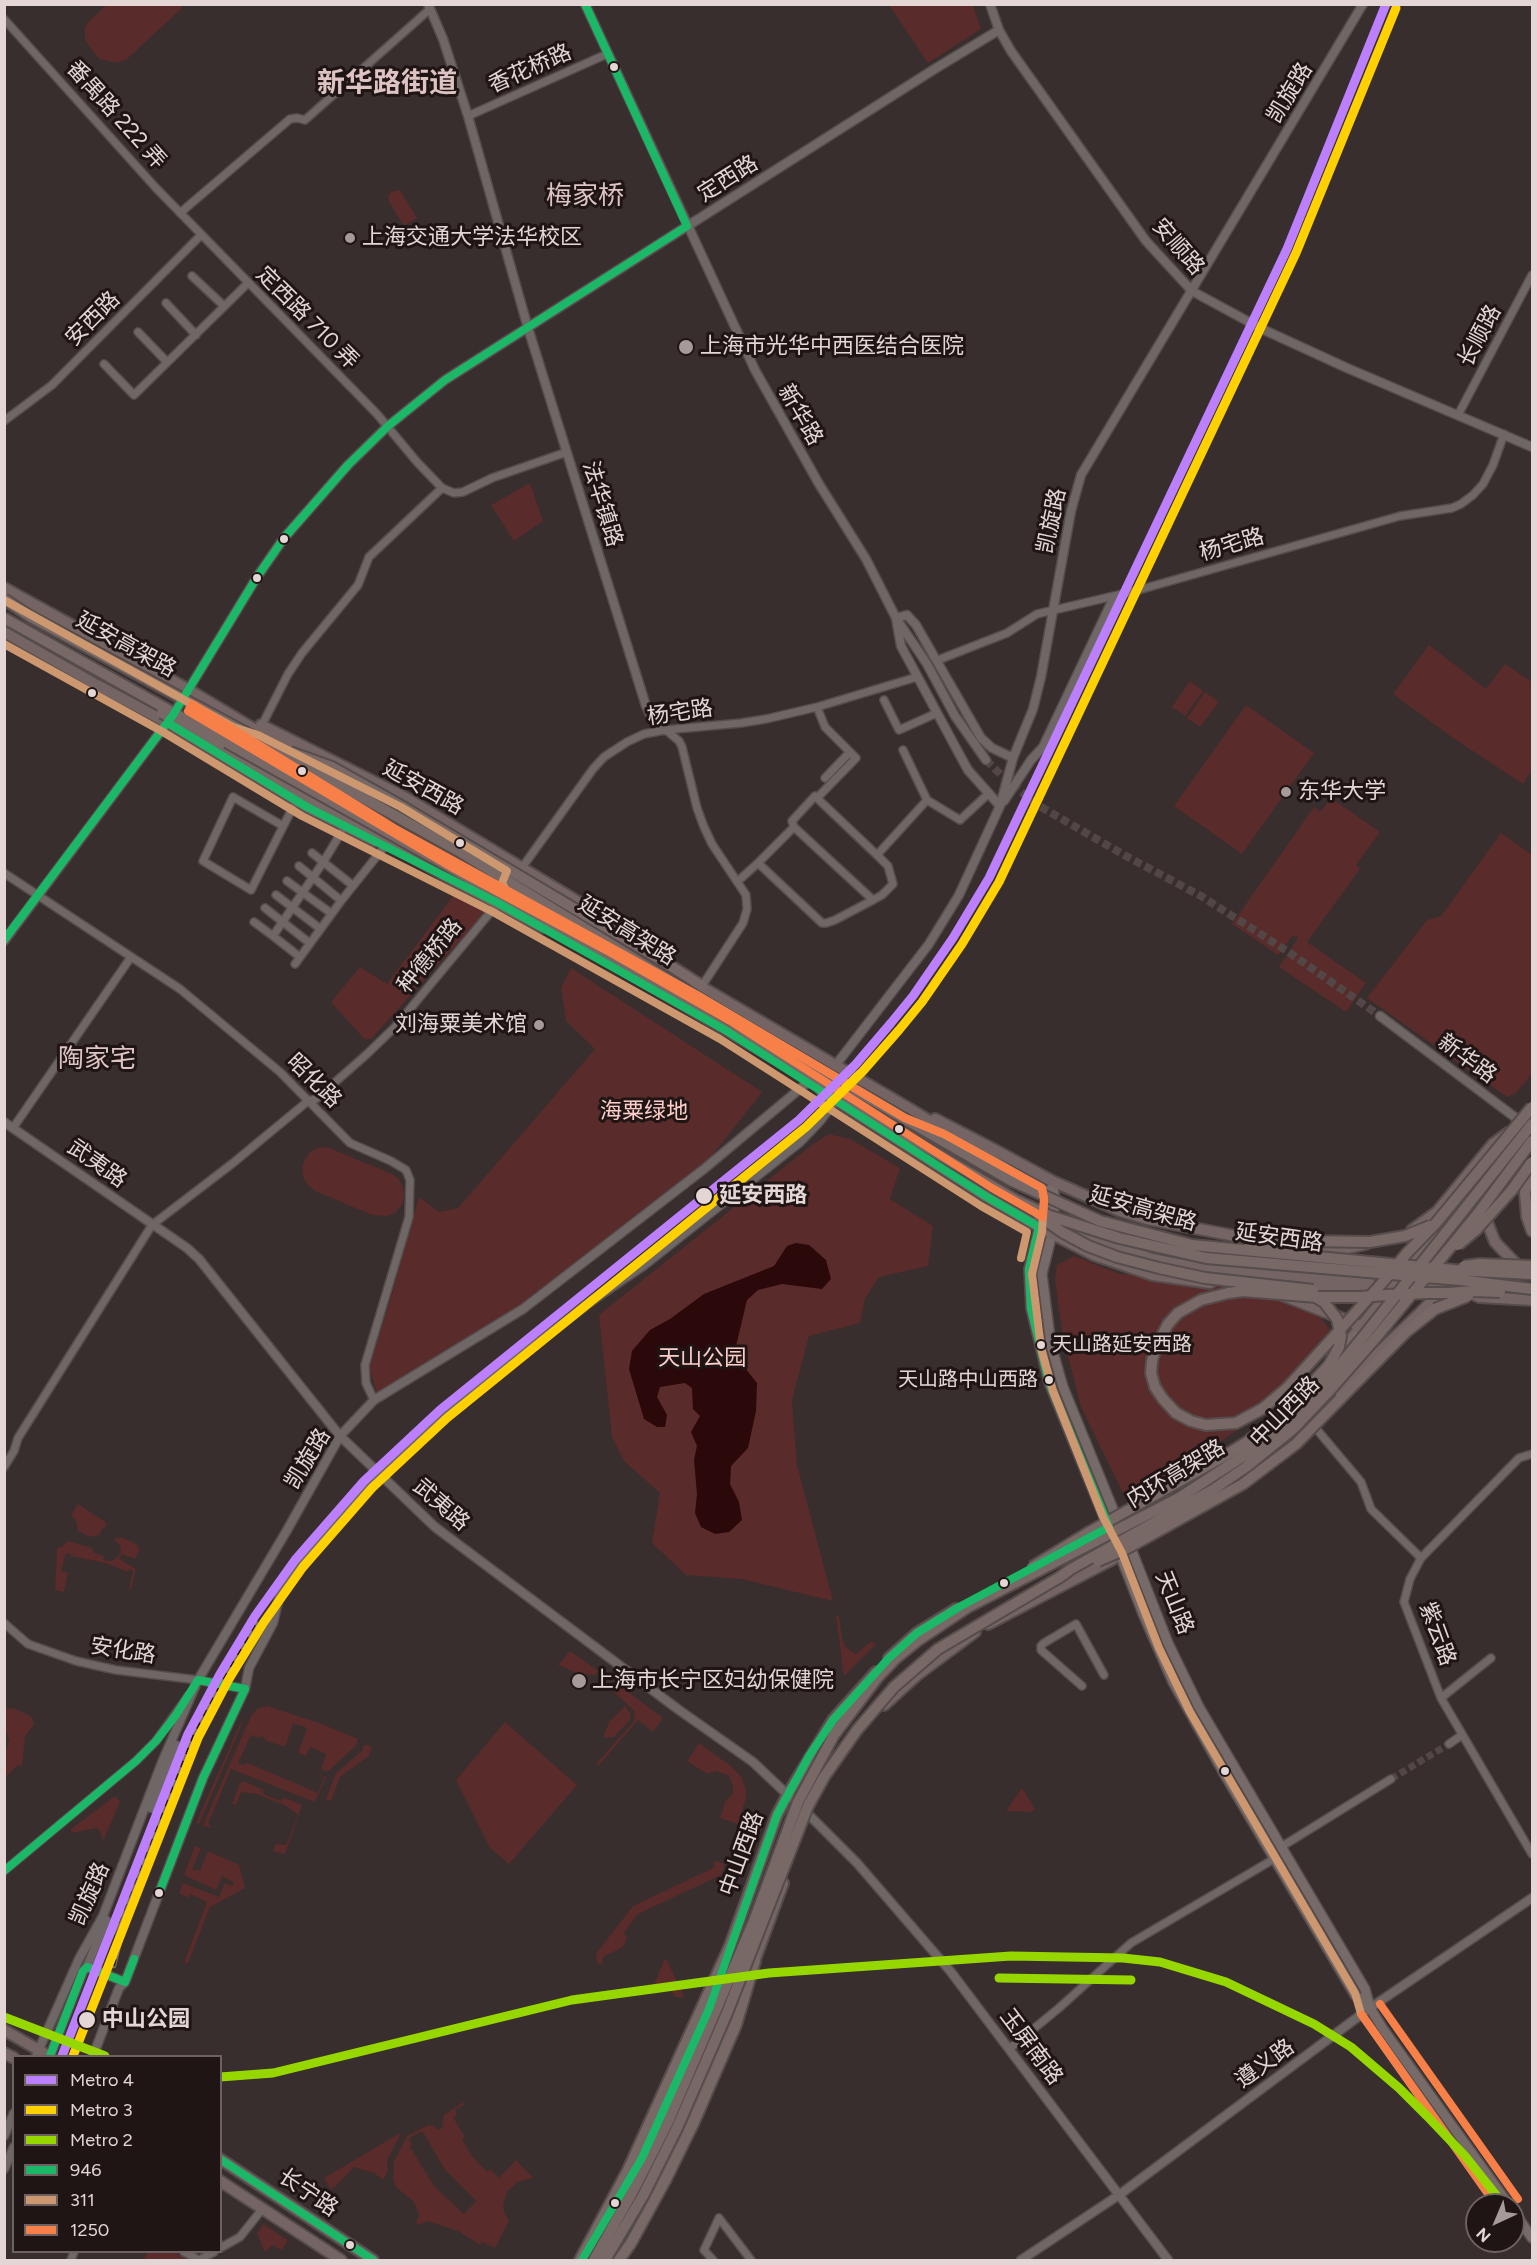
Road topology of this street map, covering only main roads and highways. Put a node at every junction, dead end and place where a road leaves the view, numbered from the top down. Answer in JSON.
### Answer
{"nodes":[{"id":1,"x":4,"y":588,"type":"edge"},
{"id":2,"x":4,"y":599,"type":"edge"},
{"id":3,"x":4,"y":616,"type":"edge"},
{"id":4,"x":31,"y":631,"type":"junction"},
{"id":5,"x":4,"y":632,"type":"edge"},
{"id":6,"x":55,"y":660,"type":"junction"},
{"id":7,"x":119,"y":681,"type":"junction"},
{"id":8,"x":238,"y":718,"type":"junction"},
{"id":9,"x":170,"y":719,"type":"junction"},
{"id":10,"x":263,"y":742,"type":"junction"},
{"id":11,"x":343,"y":822,"type":"junction"},
{"id":12,"x":448,"y":877,"type":"junction"},
{"id":13,"x":702,"y":986,"type":"junction"},
{"id":14,"x":739,"y":1008,"type":"junction"},
{"id":15,"x":725,"y":1030,"type":"junction"},
{"id":16,"x":909,"y":1109,"type":"junction"},
{"id":17,"x":1533,"y":1109,"type":"edge"},
{"id":18,"x":1528,"y":1123,"type":"edge"},
{"id":19,"x":875,"y":1124,"type":"junction"},
{"id":20,"x":1533,"y":1140,"type":"edge"},
{"id":21,"x":1533,"y":1162,"type":"edge"},
{"id":22,"x":1533,"y":1171,"type":"edge"},
{"id":23,"x":1052,"y":1181,"type":"junction"},
{"id":24,"x":1052,"y":1197,"type":"junction"},
{"id":25,"x":1016,"y":1200,"type":"junction"},
{"id":26,"x":1482,"y":1209,"type":"junction"},
{"id":27,"x":1043,"y":1214,"type":"junction"},
{"id":28,"x":1053,"y":1219,"type":"junction"},
{"id":29,"x":1436,"y":1223,"type":"junction"},
{"id":30,"x":1039,"y":1227,"type":"junction"},
{"id":31,"x":1203,"y":1229,"type":"junction"},
{"id":32,"x":1533,"y":1231,"type":"edge"},
{"id":33,"x":1052,"y":1234,"type":"junction"},
{"id":34,"x":1225,"y":1249,"type":"junction"},
{"id":35,"x":1308,"y":1250,"type":"junction"},
{"id":36,"x":1282,"y":1260,"type":"junction"},
{"id":37,"x":1322,"y":1264,"type":"junction"},
{"id":38,"x":1411,"y":1265,"type":"junction"},
{"id":39,"x":1438,"y":1265,"type":"junction"},
{"id":40,"x":1188,"y":1266,"type":"junction"},
{"id":41,"x":1518,"y":1266,"type":"junction"},
{"id":42,"x":1533,"y":1266,"type":"edge"},
{"id":43,"x":1533,"y":1274,"type":"edge"},
{"id":44,"x":1282,"y":1275,"type":"junction"},
{"id":45,"x":1427,"y":1277,"type":"junction"},
{"id":46,"x":1399,"y":1280,"type":"junction"},
{"id":47,"x":1214,"y":1283,"type":"junction"},
{"id":48,"x":1451,"y":1284,"type":"junction"},
{"id":49,"x":1533,"y":1284,"type":"edge"},
{"id":50,"x":1241,"y":1285,"type":"junction"},
{"id":51,"x":1288,"y":1287,"type":"junction"},
{"id":52,"x":1421,"y":1287,"type":"junction"},
{"id":53,"x":1533,"y":1289,"type":"edge"},
{"id":54,"x":1500,"y":1292,"type":"junction"},
{"id":55,"x":1533,"y":1300,"type":"edge"},
{"id":56,"x":1361,"y":1327,"type":"junction"},
{"id":57,"x":1329,"y":1365,"type":"junction"},
{"id":58,"x":1308,"y":1419,"type":"junction"},
{"id":59,"x":1113,"y":1525,"type":"junction"},
{"id":60,"x":1132,"y":1549,"type":"junction"},
{"id":61,"x":1121,"y":1555,"type":"junction"},
{"id":62,"x":1060,"y":1577,"type":"junction"},
{"id":63,"x":968,"y":1607,"type":"junction"},
{"id":64,"x":729,"y":1948,"type":"junction"},
{"id":65,"x":755,"y":1961,"type":"junction"},
{"id":66,"x":1370,"y":2008,"type":"junction"},
{"id":67,"x":4,"y":2030,"type":"edge"},
{"id":68,"x":37,"y":2053,"type":"edge"},
{"id":69,"x":222,"y":2160,"type":"edge"},
{"id":70,"x":222,"y":2182,"type":"edge"},
{"id":71,"x":1500,"y":2193,"type":"edge"},
{"id":72,"x":341,"y":2260,"type":"edge"},
{"id":73,"x":373,"y":2260,"type":"edge"},
{"id":74,"x":581,"y":2260,"type":"edge"},
{"id":75,"x":594,"y":2260,"type":"edge"},
{"id":76,"x":605,"y":2260,"type":"edge"},
{"id":77,"x":617,"y":2260,"type":"edge"}],
"edges":[{"from":1,"to":8,"type":"main road","name":"延安西路"},
{"from":2,"to":10,"type":"highway","name":"延安高架路","bridge":true},
{"from":3,"to":4,"type":"main road","name":"延安西路"},
{"from":3,"to":7,"type":"highway","name":"延安高架路","bridge":true},
{"from":4,"to":6,"type":"main road"},
{"from":4,"to":9,"type":"main road","name":"延安西路"},
{"from":5,"to":6,"type":"main road"},
{"from":6,"to":9,"type":"main road"},
{"from":7,"to":11,"type":"highway","bridge":true},
{"from":7,"to":25,"type":"highway","name":"延安高架路","bridge":true},
{"from":8,"to":13,"type":"main road","name":"延安西路"},
{"from":8,"to":13,"type":"main road","name":"延安西路"},
{"from":9,"to":11,"type":"main road"},
{"from":9,"to":12,"type":"main road","name":"延安西路"},
{"from":10,"to":13,"type":"highway","bridge":true},
{"from":10,"to":34,"type":"highway","name":"延安高架路","bridge":true},
{"from":11,"to":12,"type":"highway"},
{"from":11,"to":12,"type":"main road"},
{"from":12,"to":15,"type":"main road","name":"延安西路"},
{"from":13,"to":14,"type":"main road","name":"延安西路"},
{"from":14,"to":15,"type":"main road"},
{"from":14,"to":16,"type":"main road","name":"延安西路"},
{"from":15,"to":19,"type":"main road","name":"延安西路"},
{"from":16,"to":23,"type":"main road","name":"延安西路"},
{"from":16,"to":24,"type":"main road","name":"延安西路"},
{"from":17,"to":18,"type":"main road","name":"中山西路"},
{"from":17,"to":29,"type":"highway","bridge":true},
{"from":18,"to":35,"type":"main road"},
{"from":18,"to":38,"type":"main road","name":"中山西路"},
{"from":18,"to":63,"type":"highway","name":"内环高架路","bridge":true},
{"from":19,"to":27,"type":"main road","name":"延安西路"},
{"from":19,"to":30,"type":"main road","name":"延安西路"},
{"from":20,"to":26,"type":"main road","name":"中山西路"},
{"from":20,"to":62,"type":"highway","name":"内环高架路","bridge":true},
{"from":21,"to":51,"type":"highway","bridge":true},
{"from":22,"to":32,"type":"highway"},
{"from":23,"to":24,"type":"main road","name":"天山路"},
{"from":23,"to":31,"type":"main road","name":"延安西路"},
{"from":24,"to":27,"type":"main road"},
{"from":24,"to":28,"type":"main road","name":"天山路"},
{"from":24,"to":34,"type":"main road","name":"延安西路"},
{"from":25,"to":51,"type":"highway","bridge":true},
{"from":25,"to":53,"type":"highway","name":"延安高架路","bridge":true},
{"from":26,"to":39,"type":"main road","name":"中山西路"},
{"from":26,"to":41,"type":"main road"},
{"from":27,"to":28,"type":"main road","name":"延安西路"},
{"from":27,"to":30,"type":"main road"},
{"from":28,"to":33,"type":"main road","name":"天山路"},
{"from":28,"to":40,"type":"main road","name":"延安西路"},
{"from":29,"to":34,"type":"highway","bridge":true},
{"from":29,"to":54,"type":"highway","bridge":true},
{"from":30,"to":33,"type":"main road","name":"延安西路"},
{"from":30,"to":59,"type":"main road"},
{"from":31,"to":34,"type":"main road"},
{"from":31,"to":35,"type":"main road","name":"延安西路"},
{"from":33,"to":47,"type":"main road","name":"延安西路"},
{"from":33,"to":59,"type":"main road","name":"天山路"},
{"from":34,"to":36,"type":"main road","name":"延安西路"},
{"from":34,"to":43,"type":"highway","name":"延安高架路","bridge":true},
{"from":35,"to":36,"type":"main road"},
{"from":36,"to":37,"type":"main road","name":"延安西路"},
{"from":36,"to":44,"type":"main road"},
{"from":37,"to":38,"type":"main road"},
{"from":37,"to":46,"type":"main road","name":"延安西路"},
{"from":38,"to":39,"type":"main road"},
{"from":38,"to":46,"type":"main road","name":"中山西路"},
{"from":39,"to":41,"type":"main road"},
{"from":39,"to":45,"type":"main road","name":"中山西路"},
{"from":40,"to":44,"type":"main road","name":"延安西路"},
{"from":40,"to":47,"type":"main road","name":"延安西路"},
{"from":41,"to":42,"type":"main road"},
{"from":42,"to":57,"type":"highway","bridge":true},
{"from":44,"to":46,"type":"main road","name":"延安西路"},
{"from":45,"to":46,"type":"main road","name":"延安西路"},
{"from":45,"to":48,"type":"main road","name":"延安西路"},
{"from":45,"to":52,"type":"main road","name":"中山西路"},
{"from":46,"to":50,"type":"main road","name":"延安西路"},
{"from":46,"to":52,"type":"main road","name":"延安西路"},
{"from":46,"to":56,"type":"main road","name":"中山西路"},
{"from":47,"to":50,"type":"main road","name":"延安西路"},
{"from":48,"to":49,"type":"main road","name":"延安西路"},
{"from":48,"to":52,"type":"main road","name":"延安西路"},
{"from":48,"to":53,"type":"main road","name":"延安西路"},
{"from":48,"to":55,"type":"main road","name":"延安西路"},
{"from":48,"to":58,"type":"main road"},
{"from":50,"to":56,"type":"main road"},
{"from":51,"to":57,"type":"highway","bridge":true},
{"from":52,"to":58,"type":"main road","name":"中山西路"},
{"from":53,"to":54,"type":"highway","bridge":true},
{"from":54,"to":62,"type":"highway","bridge":true},
{"from":56,"to":59,"type":"main road","name":"中山西路"},
{"from":57,"to":63,"type":"highway","bridge":true},
{"from":58,"to":60,"type":"main road","name":"中山西路"},
{"from":59,"to":60,"type":"main road","name":"天山路"},
{"from":59,"to":61,"type":"main road","name":"天山路"},
{"from":59,"to":64,"type":"main road","name":"中山西路"},
{"from":60,"to":61,"type":"main road","name":"中山西路"},
{"from":60,"to":66,"type":"main road","name":"天山路"},
{"from":61,"to":65,"type":"main road","name":"中山西路"},
{"from":61,"to":66,"type":"main road","name":"天山路"},
{"from":62,"to":76,"type":"highway","name":"内环高架路","bridge":true},
{"from":63,"to":75,"type":"highway","name":"内环高架路","bridge":true},
{"from":64,"to":74,"type":"highway"},
{"from":64,"to":74,"type":"main road","name":"中山西路"},
{"from":65,"to":77,"type":"main road","name":"中山西路"},
{"from":65,"to":77,"type":"highway"},
{"from":66,"to":71,"type":"main road","name":"天山路"},
{"from":67,"to":68,"type":"main road"},
{"from":69,"to":73,"type":"main road","name":"长宁路"},
{"from":70,"to":72,"type":"main road","name":"长宁路"}]}
